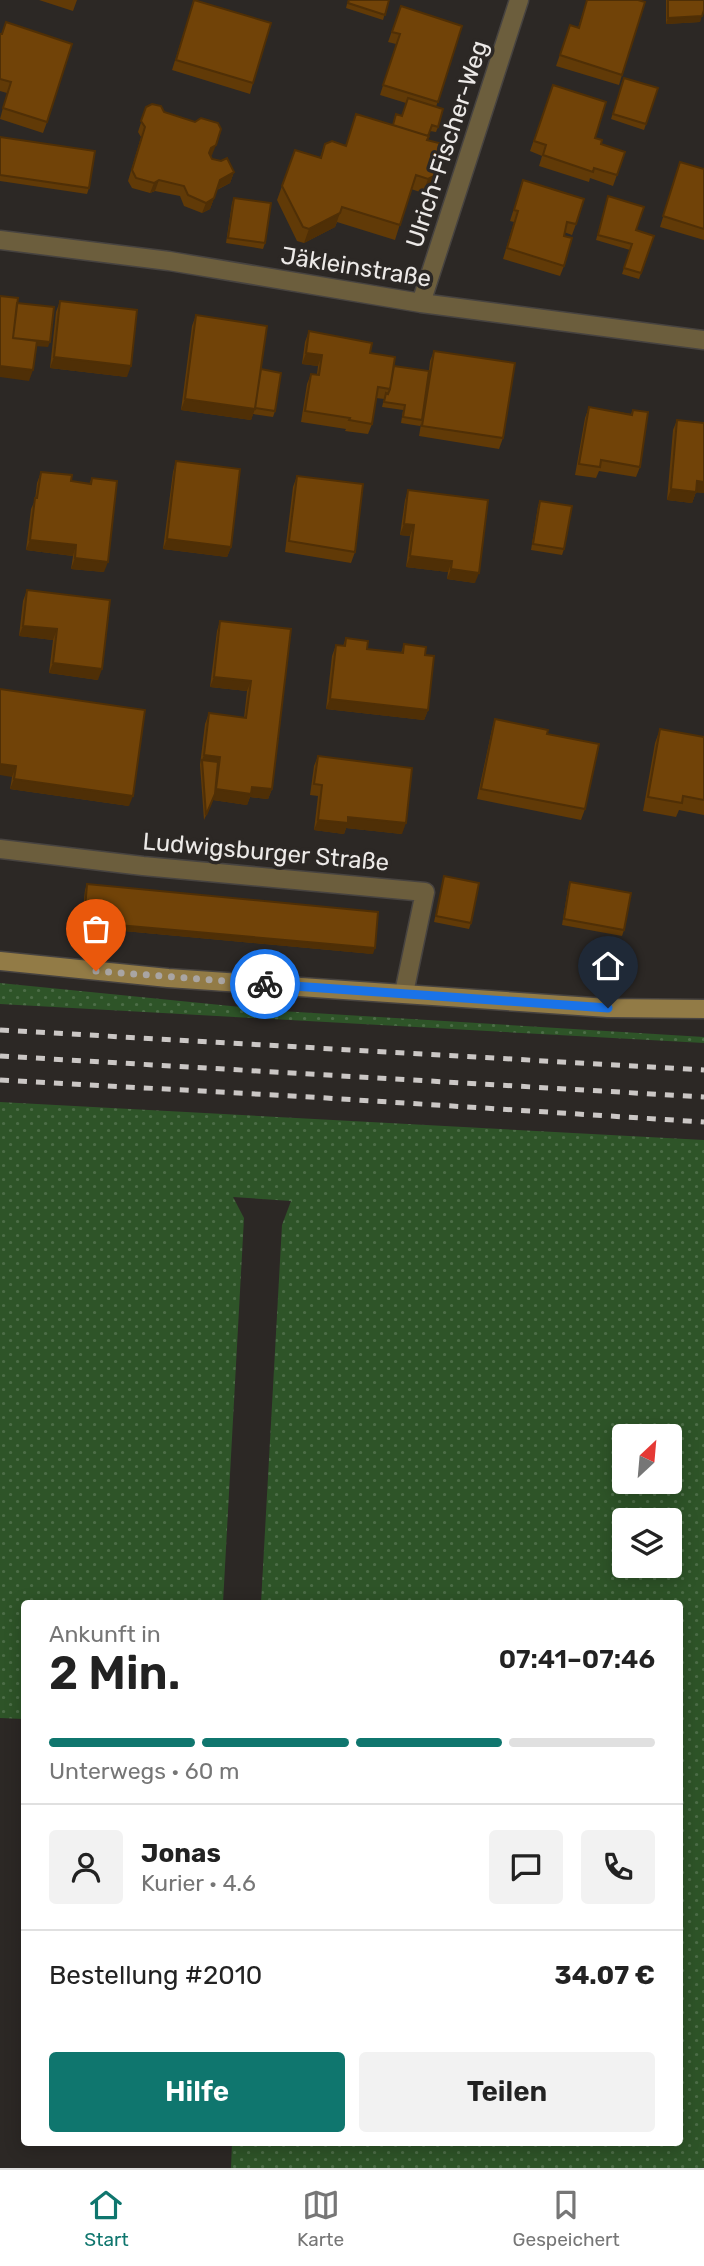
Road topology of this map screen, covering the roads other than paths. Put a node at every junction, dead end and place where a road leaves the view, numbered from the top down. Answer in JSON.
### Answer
{"nodes":[{"id":1,"x":519,"y":0,"type":"edge"},
{"id":2,"x":0,"y":240,"type":"edge"},
{"id":3,"x":421,"y":303,"type":"junction"},
{"id":4,"x":704,"y":340,"type":"edge"},
{"id":5,"x":0,"y":849,"type":"edge"},
{"id":6,"x":0,"y":961,"type":"edge"},
{"id":7,"x":404,"y":993,"type":"junction"},
{"id":8,"x":704,"y":1009,"type":"edge"}],
"edges":[{"from":1,"to":3,"type":"street","name":"Ulrich-Fischer-Weg"},
{"from":2,"to":3,"type":"street","name":"Jäkleinstraße"},
{"from":3,"to":4,"type":"street","name":"Jäkleinstraße"},
{"from":5,"to":7,"type":"street","name":"Ludwigsburger Straße"},
{"from":6,"to":7,"type":"main road"},
{"from":7,"to":8,"type":"main road"}]}
